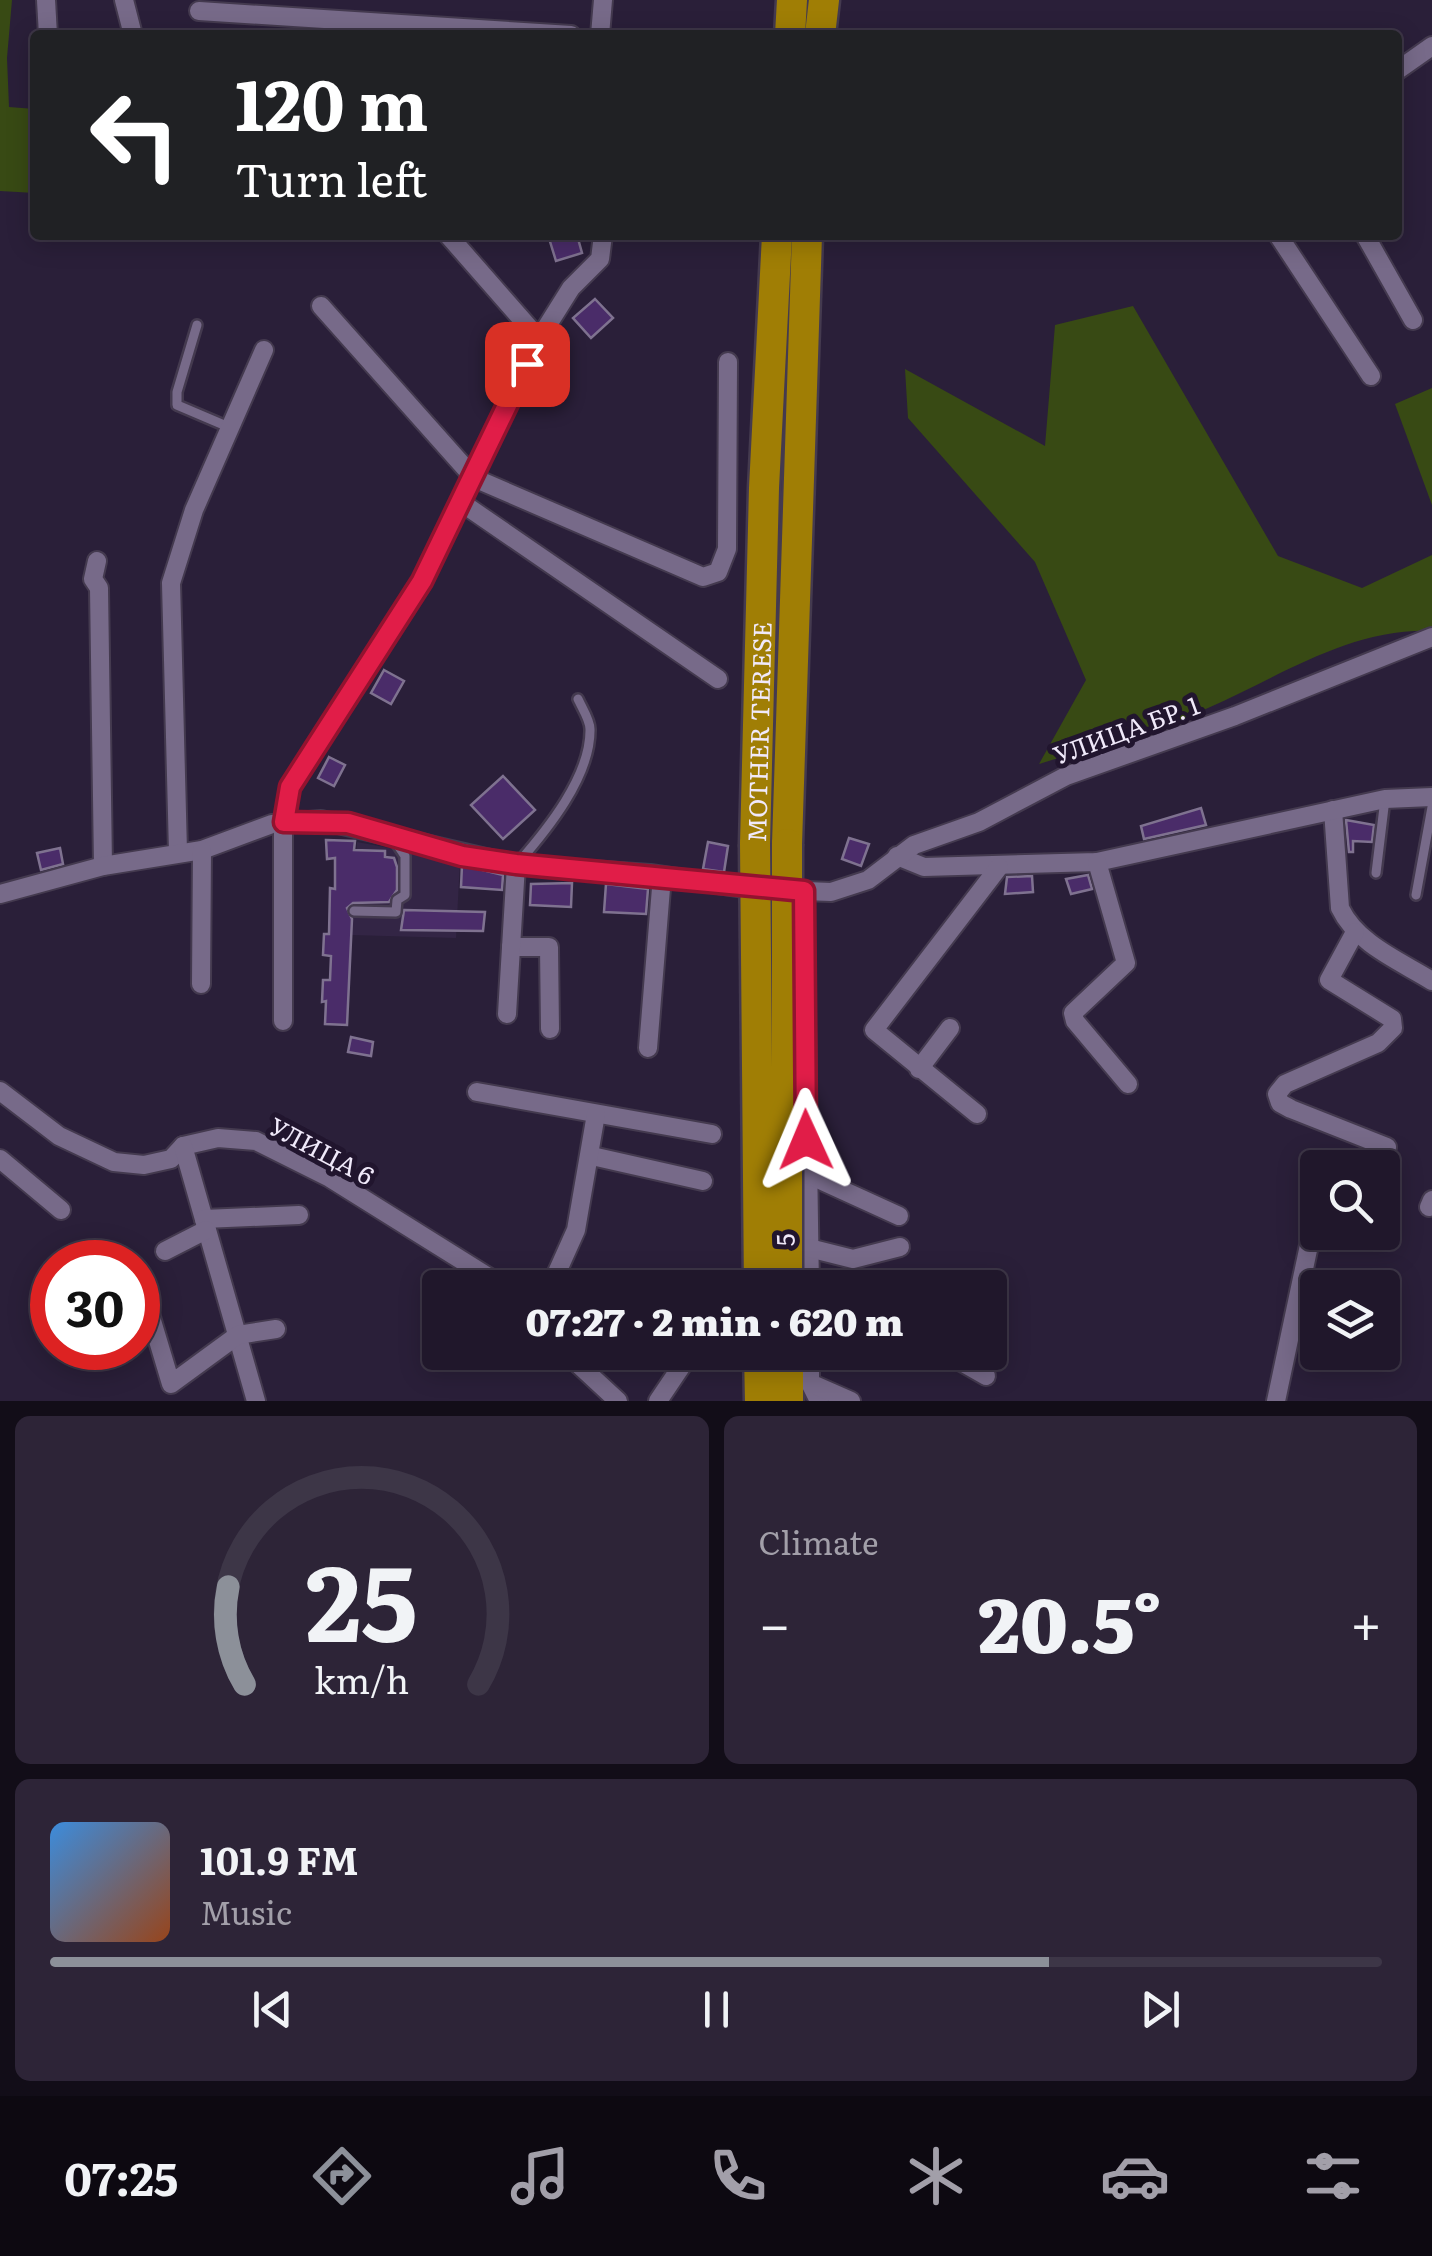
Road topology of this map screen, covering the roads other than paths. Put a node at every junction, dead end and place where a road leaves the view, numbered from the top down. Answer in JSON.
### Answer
{"nodes":[{"id":1,"x":46,"y":0,"type":"edge"},
{"id":2,"x":124,"y":0,"type":"edge"},
{"id":3,"x":604,"y":0,"type":"edge"},
{"id":4,"x":792,"y":0,"type":"edge"},
{"id":5,"x":824,"y":0,"type":"edge"},
{"id":6,"x":199,"y":11,"type":"dead end"},
{"id":7,"x":48,"y":30,"type":"edge"},
{"id":8,"x":132,"y":30,"type":"edge"},
{"id":9,"x":494,"y":30,"type":"edge"},
{"id":10,"x":601,"y":30,"type":"edge"},
{"id":11,"x":790,"y":30,"type":"edge"},
{"id":12,"x":821,"y":30,"type":"edge"},
{"id":13,"x":1432,"y":46,"type":"edge"},
{"id":14,"x":1402,"y":67,"type":"edge"},
{"id":15,"x":452,"y":240,"type":"edge"},
{"id":16,"x":777,"y":240,"type":"edge"},
{"id":17,"x":807,"y":240,"type":"edge"},
{"id":18,"x":1281,"y":240,"type":"edge"},
{"id":19,"x":1368,"y":240,"type":"edge"},
{"id":20,"x":603,"y":244,"type":"edge"},
{"id":21,"x":320,"y":306,"type":"dead end"},
{"id":22,"x":1413,"y":320,"type":"dead end"},
{"id":23,"x":197,"y":325,"type":"dead end"},
{"id":24,"x":538,"y":339,"type":"junction"},
{"id":25,"x":264,"y":350,"type":"dead end"},
{"id":26,"x":728,"y":362,"type":"dead end"},
{"id":27,"x":1371,"y":376,"type":"dead end"},
{"id":28,"x":231,"y":428,"type":"junction"},
{"id":29,"x":474,"y":478,"type":"junction"},
{"id":30,"x":462,"y":503,"type":"junction"},
{"id":31,"x":97,"y":561,"type":"dead end"},
{"id":32,"x":1432,"y":637,"type":"edge"},
{"id":33,"x":718,"y":680,"type":"dead end"},
{"id":34,"x":578,"y":699,"type":"dead end"},
{"id":35,"x":1432,"y":797,"type":"edge"},
{"id":36,"x":1385,"y":798,"type":"junction"},
{"id":37,"x":1432,"y":808,"type":"edge"},
{"id":38,"x":1333,"y":810,"type":"junction"},
{"id":39,"x":284,"y":822,"type":"junction"},
{"id":40,"x":391,"y":834,"type":"junction"},
{"id":41,"x":202,"y":850,"type":"junction"},
{"id":42,"x":178,"y":852,"type":"junction"},
{"id":43,"x":897,"y":856,"type":"junction"},
{"id":44,"x":1097,"y":862,"type":"junction"},
{"id":45,"x":516,"y":864,"type":"junction"},
{"id":46,"x":103,"y":866,"type":"junction"},
{"id":47,"x":999,"y":867,"type":"junction"},
{"id":48,"x":1376,"y":874,"type":"dead end"},
{"id":49,"x":662,"y":876,"type":"junction"},
{"id":50,"x":804,"y":891,"type":"junction"},
{"id":51,"x":0,"y":894,"type":"edge"},
{"id":52,"x":1416,"y":895,"type":"dead end"},
{"id":53,"x":354,"y":911,"type":"dead end"},
{"id":54,"x":1355,"y":932,"type":"junction"},
{"id":55,"x":511,"y":947,"type":"junction"},
{"id":56,"x":1432,"y":981,"type":"edge"},
{"id":57,"x":200,"y":984,"type":"dead end"},
{"id":58,"x":507,"y":1014,"type":"dead end"},
{"id":59,"x":284,"y":1021,"type":"dead end"},
{"id":60,"x":550,"y":1028,"type":"dead end"},
{"id":61,"x":950,"y":1028,"type":"dead end"},
{"id":62,"x":648,"y":1048,"type":"dead end"},
{"id":63,"x":918,"y":1069,"type":"junction"},
{"id":64,"x":1128,"y":1084,"type":"dead end"},
{"id":65,"x":0,"y":1091,"type":"edge"},
{"id":66,"x":477,"y":1092,"type":"dead end"},
{"id":67,"x":596,"y":1114,"type":"junction"},
{"id":68,"x":977,"y":1114,"type":"dead end"},
{"id":69,"x":712,"y":1134,"type":"dead end"},
{"id":70,"x":184,"y":1146,"type":"junction"},
{"id":71,"x":1387,"y":1146,"type":"dead end"},
{"id":72,"x":592,"y":1156,"type":"junction"},
{"id":73,"x":0,"y":1159,"type":"edge"},
{"id":74,"x":807,"y":1174,"type":"junction"},
{"id":75,"x":704,"y":1181,"type":"dead end"},
{"id":76,"x":60,"y":1210,"type":"dead end"},
{"id":77,"x":299,"y":1215,"type":"dead end"},
{"id":78,"x":900,"y":1216,"type":"dead end"},
{"id":79,"x":205,"y":1225,"type":"junction"},
{"id":80,"x":900,"y":1247,"type":"dead end"},
{"id":81,"x":809,"y":1248,"type":"junction"},
{"id":82,"x":1308,"y":1250,"type":"edge"},
{"id":83,"x":165,"y":1252,"type":"dead end"},
{"id":84,"x":476,"y":1270,"type":"edge"},
{"id":85,"x":558,"y":1270,"type":"edge"},
{"id":86,"x":742,"y":1270,"type":"edge"},
{"id":87,"x":787,"y":1270,"type":"edge"},
{"id":88,"x":810,"y":1270,"type":"edge"},
{"id":89,"x":276,"y":1329,"type":"dead end"},
{"id":90,"x":238,"y":1335,"type":"junction"},
{"id":91,"x":160,"y":1349,"type":"edge"},
{"id":92,"x":585,"y":1370,"type":"edge"},
{"id":93,"x":679,"y":1370,"type":"edge"},
{"id":94,"x":760,"y":1370,"type":"edge"},
{"id":95,"x":976,"y":1370,"type":"edge"},
{"id":96,"x":986,"y":1376,"type":"dead end"},
{"id":97,"x":799,"y":1392,"type":"edge"},
{"id":98,"x":256,"y":1401,"type":"edge"},
{"id":99,"x":618,"y":1401,"type":"edge"},
{"id":100,"x":658,"y":1401,"type":"edge"},
{"id":101,"x":760,"y":1401,"type":"edge"},
{"id":102,"x":820,"y":1401,"type":"edge"},
{"id":103,"x":851,"y":1401,"type":"edge"},
{"id":104,"x":1276,"y":1401,"type":"edge"}],
"edges":[{"from":1,"to":7,"type":"street"},
{"from":2,"to":8,"type":"street"},
{"from":3,"to":10,"type":"street"},
{"from":4,"to":11,"type":"highway"},
{"from":5,"to":12,"type":"highway"},
{"from":6,"to":9,"type":"street"},
{"from":13,"to":14,"type":"street"},
{"from":15,"to":24,"type":"street"},
{"from":16,"to":86,"type":"highway","name":"MOTHER TERESE","bridge":true},
{"from":17,"to":87,"type":"highway","name":"MOTHER TERESE","bridge":true},
{"from":18,"to":27,"type":"street"},
{"from":19,"to":22,"type":"street"},
{"from":20,"to":24,"type":"street"},
{"from":21,"to":29,"type":"street"},
{"from":23,"to":28,"type":"lane"},
{"from":24,"to":29,"type":"street"},
{"from":25,"to":28,"type":"street"},
{"from":26,"to":29,"type":"street"},
{"from":28,"to":42,"type":"street"},
{"from":29,"to":30,"type":"street"},
{"from":30,"to":33,"type":"street"},
{"from":30,"to":39,"type":"street"},
{"from":31,"to":46,"type":"street"},
{"from":32,"to":43,"type":"street","name":"УЛИЦА БР. 1"},
{"from":34,"to":45,"type":"lane"},
{"from":35,"to":36,"type":"street"},
{"from":36,"to":38,"type":"street"},
{"from":36,"to":48,"type":"lane"},
{"from":37,"to":52,"type":"lane"},
{"from":38,"to":44,"type":"street"},
{"from":38,"to":54,"type":"street"},
{"from":39,"to":40,"type":"street"},
{"from":39,"to":41,"type":"street"},
{"from":39,"to":59,"type":"street"},
{"from":40,"to":45,"type":"street"},
{"from":40,"to":53,"type":"lane"},
{"from":41,"to":42,"type":"street"},
{"from":41,"to":57,"type":"street"},
{"from":42,"to":46,"type":"street"},
{"from":43,"to":47,"type":"street"},
{"from":43,"to":50,"type":"street","name":"УЛИЦА БР. 1"},
{"from":44,"to":47,"type":"street"},
{"from":44,"to":64,"type":"street"},
{"from":45,"to":49,"type":"street"},
{"from":45,"to":55,"type":"street"},
{"from":46,"to":51,"type":"street"},
{"from":47,"to":63,"type":"street"},
{"from":49,"to":50,"type":"street"},
{"from":49,"to":62,"type":"street"},
{"from":50,"to":74,"type":"street","name":"5"},
{"from":54,"to":56,"type":"street"},
{"from":54,"to":71,"type":"street"},
{"from":55,"to":58,"type":"street"},
{"from":55,"to":60,"type":"street"},
{"from":61,"to":63,"type":"street"},
{"from":63,"to":68,"type":"street"},
{"from":65,"to":70,"type":"street","name":"УЛИЦА 6"},
{"from":66,"to":67,"type":"street"},
{"from":67,"to":69,"type":"street"},
{"from":67,"to":72,"type":"street"},
{"from":70,"to":79,"type":"street"},
{"from":70,"to":84,"type":"street","name":"УЛИЦА 6"},
{"from":72,"to":75,"type":"street"},
{"from":72,"to":85,"type":"street"},
{"from":73,"to":76,"type":"street"},
{"from":74,"to":78,"type":"street"},
{"from":74,"to":81,"type":"street","name":"5"},
{"from":77,"to":79,"type":"street"},
{"from":79,"to":83,"type":"street"},
{"from":79,"to":90,"type":"street"},
{"from":80,"to":81,"type":"street"},
{"from":81,"to":88,"type":"street","name":"5"},
{"from":82,"to":104,"type":"street"},
{"from":89,"to":90,"type":"street"},
{"from":90,"to":91,"type":"street"},
{"from":90,"to":98,"type":"street"},
{"from":92,"to":99,"type":"street"},
{"from":93,"to":100,"type":"street"},
{"from":94,"to":101,"type":"highway"},
{"from":95,"to":96,"type":"street"},
{"from":97,"to":102,"type":"street"},
{"from":97,"to":103,"type":"street"}]}
